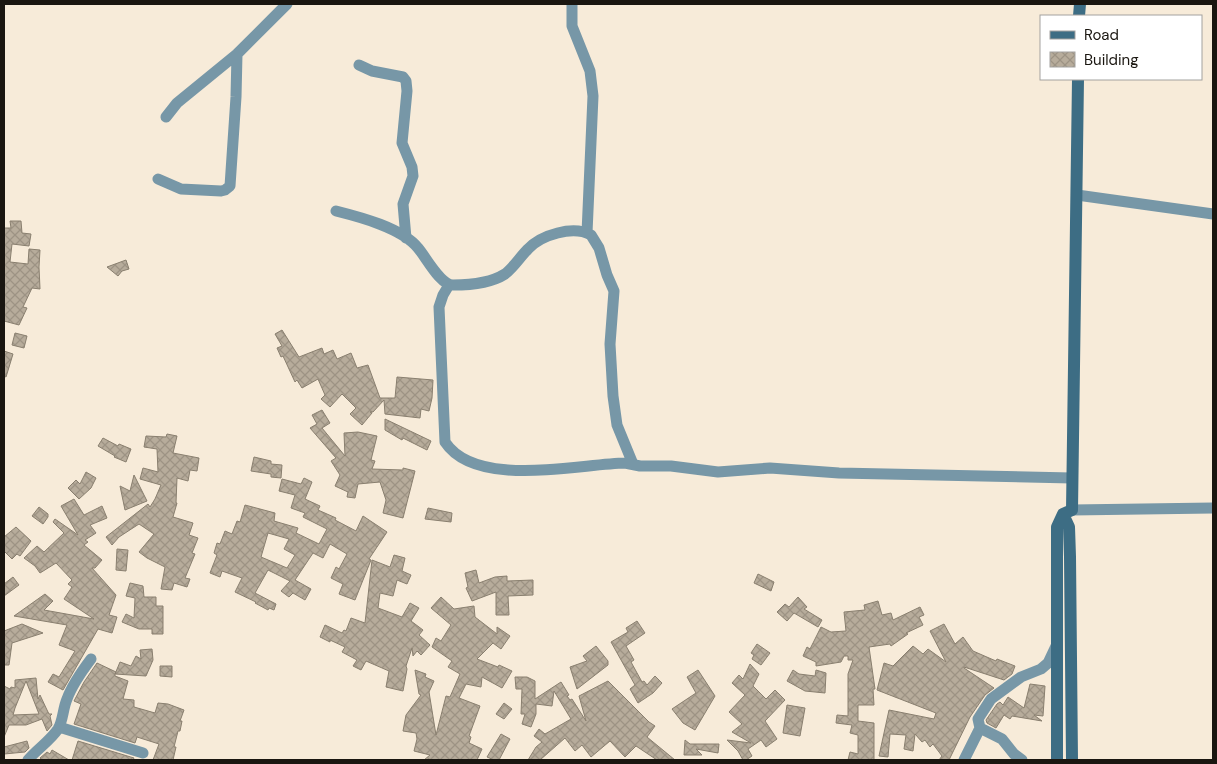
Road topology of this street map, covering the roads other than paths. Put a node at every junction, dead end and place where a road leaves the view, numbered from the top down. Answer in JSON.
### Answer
{"nodes":[{"id":1,"x":288,"y":4,"type":"edge"},
{"id":2,"x":572,"y":4,"type":"edge"},
{"id":3,"x":237,"y":54,"type":"junction"},
{"id":4,"x":359,"y":65,"type":"dead end"},
{"id":5,"x":1078,"y":80,"type":"edge"},
{"id":6,"x":166,"y":117,"type":"dead end"},
{"id":7,"x":158,"y":179,"type":"dead end"},
{"id":8,"x":1077,"y":195,"type":"junction"},
{"id":9,"x":336,"y":211,"type":"dead end"},
{"id":10,"x":1213,"y":214,"type":"edge"},
{"id":11,"x":587,"y":233,"type":"junction"},
{"id":12,"x":406,"y":238,"type":"junction"},
{"id":13,"x":449,"y":285,"type":"junction"},
{"id":14,"x":632,"y":464,"type":"junction"},
{"id":15,"x":1072,"y":478,"type":"junction"},
{"id":16,"x":1213,"y":508,"type":"edge"},
{"id":17,"x":1067,"y":512,"type":"junction"},
{"id":18,"x":1057,"y":644,"type":"junction"},
{"id":19,"x":91,"y":659,"type":"dead end"},
{"id":20,"x":59,"y":727,"type":"junction"},
{"id":21,"x":980,"y":728,"type":"junction"},
{"id":22,"x":143,"y":753,"type":"dead end"},
{"id":23,"x":28,"y":760,"type":"edge"},
{"id":24,"x":964,"y":760,"type":"edge"},
{"id":25,"x":1022,"y":760,"type":"edge"},
{"id":26,"x":1057,"y":760,"type":"edge"},
{"id":27,"x":1072,"y":760,"type":"edge"}],
"edges":[{"from":1,"to":3,"type":"street"},
{"from":2,"to":11,"type":"street"},
{"from":3,"to":6,"type":"street"},
{"from":3,"to":7,"type":"street"},
{"from":4,"to":12,"type":"street"},
{"from":5,"to":8,"type":"street"},
{"from":8,"to":10,"type":"street"},
{"from":8,"to":15,"type":"street"},
{"from":9,"to":12,"type":"street"},
{"from":11,"to":13,"type":"street"},
{"from":11,"to":14,"type":"street"},
{"from":12,"to":13,"type":"street"},
{"from":13,"to":14,"type":"street"},
{"from":14,"to":15,"type":"street"},
{"from":15,"to":17,"type":"street"},
{"from":16,"to":17,"type":"street"},
{"from":17,"to":18,"type":"street"},
{"from":17,"to":27,"type":"street"},
{"from":18,"to":21,"type":"street"},
{"from":18,"to":26,"type":"street"},
{"from":19,"to":20,"type":"street"},
{"from":20,"to":22,"type":"street"},
{"from":20,"to":23,"type":"street"},
{"from":21,"to":24,"type":"street"},
{"from":21,"to":25,"type":"street"}]}
